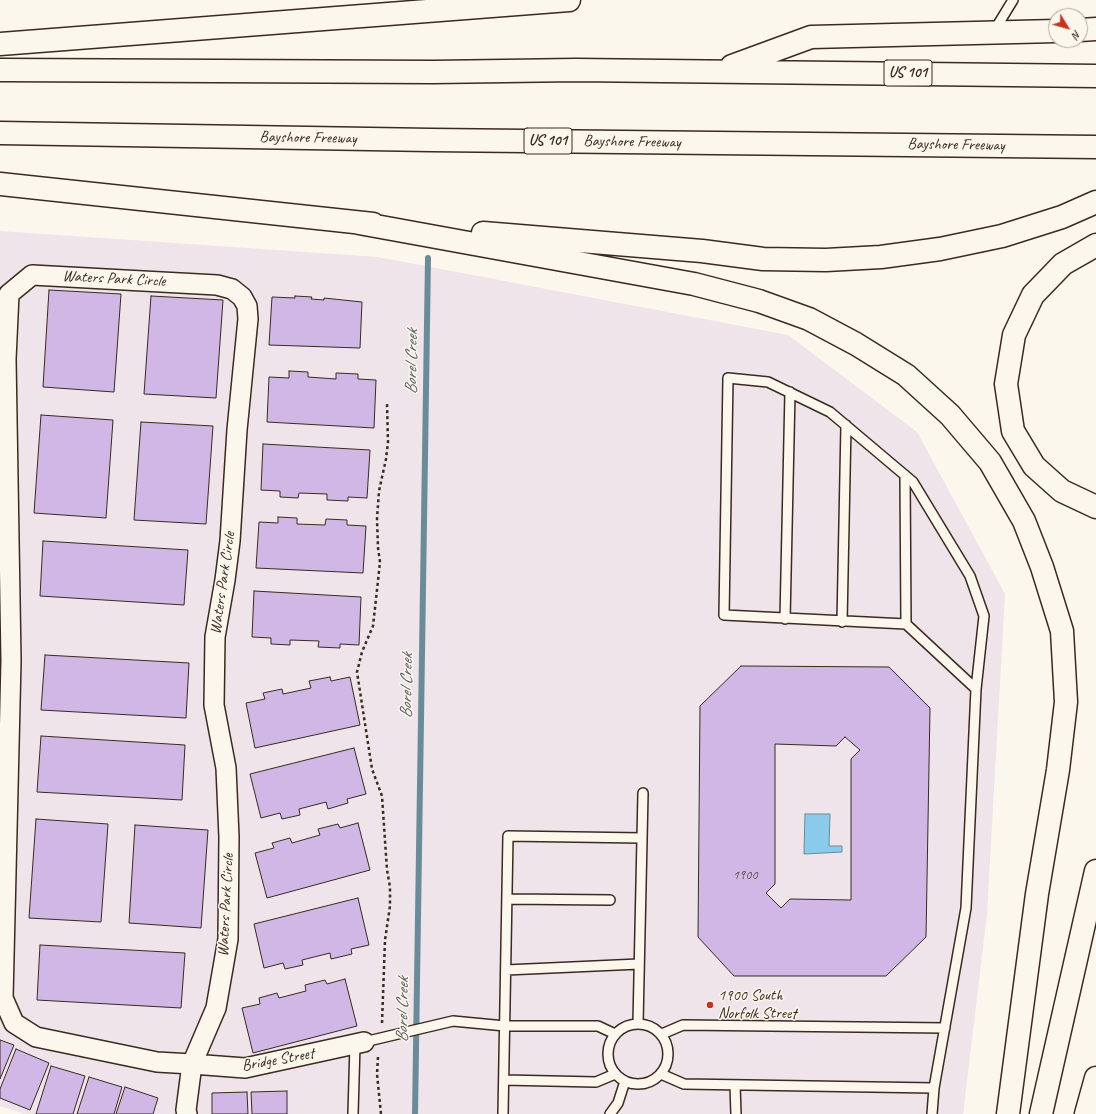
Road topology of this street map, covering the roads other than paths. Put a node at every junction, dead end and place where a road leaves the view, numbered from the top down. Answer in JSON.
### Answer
{"nodes":[{"id":1,"x":569,"y":0,"type":"edge"},
{"id":2,"x":1013,"y":0,"type":"edge"},
{"id":3,"x":1048,"y":31,"type":"edge"},
{"id":4,"x":993,"y":33,"type":"junction"},
{"id":5,"x":0,"y":44,"type":"edge"},
{"id":6,"x":0,"y":70,"type":"edge"},
{"id":7,"x":720,"y":71,"type":"junction"},
{"id":8,"x":1096,"y":76,"type":"edge"},
{"id":9,"x":0,"y":132,"type":"edge"},
{"id":10,"x":1096,"y":147,"type":"edge"},
{"id":11,"x":0,"y":184,"type":"edge"},
{"id":12,"x":1096,"y":202,"type":"edge"},
{"id":13,"x":359,"y":223,"type":"junction"},
{"id":14,"x":1096,"y":245,"type":"edge"},
{"id":15,"x":790,"y":392,"type":"junction"},
{"id":16,"x":846,"y":425,"type":"junction"},
{"id":17,"x":905,"y":475,"type":"junction"},
{"id":18,"x":1096,"y":506,"type":"edge"},
{"id":19,"x":786,"y":619,"type":"junction"},
{"id":20,"x":842,"y":622,"type":"junction"},
{"id":21,"x":906,"y":624,"type":"junction"},
{"id":22,"x":976,"y":689,"type":"junction"},
{"id":23,"x":643,"y":793,"type":"dead end"},
{"id":24,"x":642,"y":838,"type":"junction"},
{"id":25,"x":1096,"y":871,"type":"edge"},
{"id":26,"x":507,"y":900,"type":"junction"},
{"id":27,"x":610,"y":900,"type":"dead end"},
{"id":28,"x":639,"y":964,"type":"junction"},
{"id":29,"x":506,"y":970,"type":"junction"},
{"id":30,"x":638,"y":1023,"type":"junction"},
{"id":31,"x":505,"y":1026,"type":"junction"},
{"id":32,"x":945,"y":1028,"type":"junction"},
{"id":33,"x":615,"y":1034,"type":"junction"},
{"id":34,"x":662,"y":1034,"type":"junction"},
{"id":35,"x":360,"y":1043,"type":"junction"},
{"id":36,"x":192,"y":1064,"type":"junction"},
{"id":37,"x":615,"y":1074,"type":"junction"},
{"id":38,"x":661,"y":1074,"type":"junction"},
{"id":39,"x":1096,"y":1078,"type":"edge"},
{"id":40,"x":504,"y":1080,"type":"junction"},
{"id":41,"x":625,"y":1081,"type":"junction"},
{"id":42,"x":735,"y":1085,"type":"junction"},
{"id":43,"x":934,"y":1088,"type":"junction"},
{"id":44,"x":186,"y":1113,"type":"edge"},
{"id":45,"x":353,"y":1114,"type":"edge"},
{"id":46,"x":503,"y":1114,"type":"edge"},
{"id":47,"x":610,"y":1114,"type":"edge"},
{"id":48,"x":736,"y":1114,"type":"edge"},
{"id":49,"x":932,"y":1114,"type":"edge"},
{"id":50,"x":1008,"y":1114,"type":"edge"},
{"id":51,"x":1041,"y":1114,"type":"edge"},
{"id":52,"x":1086,"y":1114,"type":"edge"}],
"edges":[{"from":1,"to":5,"type":"highway"},
{"from":2,"to":4,"type":"lane"},
{"from":3,"to":4,"type":"highway"},
{"from":4,"to":7,"type":"highway"},
{"from":6,"to":7,"type":"highway","number":"US 101"},
{"from":7,"to":8,"type":"highway","number":"US 101"},
{"from":9,"to":10,"type":"highway","name":"Bayshore Freeway","number":"US 101"},
{"from":11,"to":13,"type":"highway"},
{"from":12,"to":13,"type":"highway"},
{"from":13,"to":50,"type":"highway"},
{"from":14,"to":18,"type":"highway"},
{"from":15,"to":16,"type":"lane"},
{"from":15,"to":19,"type":"lane"},
{"from":15,"to":19,"type":"lane"},
{"from":16,"to":17,"type":"lane"},
{"from":16,"to":20,"type":"lane"},
{"from":17,"to":21,"type":"lane"},
{"from":17,"to":22,"type":"lane"},
{"from":19,"to":20,"type":"lane"},
{"from":20,"to":21,"type":"lane"},
{"from":21,"to":22,"type":"lane"},
{"from":22,"to":32,"type":"lane"},
{"from":23,"to":24,"type":"lane"},
{"from":24,"to":26,"type":"lane"},
{"from":24,"to":28,"type":"lane"},
{"from":25,"to":51,"type":"highway"},
{"from":26,"to":27,"type":"lane"},
{"from":26,"to":29,"type":"lane"},
{"from":28,"to":29,"type":"lane"},
{"from":28,"to":30,"type":"lane"},
{"from":29,"to":31,"type":"lane"},
{"from":30,"to":33,"type":"lane"},
{"from":30,"to":34,"type":"lane"},
{"from":31,"to":33,"type":"lane"},
{"from":31,"to":35,"type":"lane"},
{"from":31,"to":40,"type":"lane"},
{"from":32,"to":34,"type":"lane"},
{"from":32,"to":43,"type":"lane"},
{"from":33,"to":37,"type":"lane"},
{"from":34,"to":38,"type":"lane"},
{"from":35,"to":36,"type":"street","name":"Bridge Street"},
{"from":35,"to":45,"type":"lane"},
{"from":36,"to":36,"type":"street","name":"Waters Park Circle"},
{"from":36,"to":44,"type":"street"},
{"from":37,"to":40,"type":"lane"},
{"from":37,"to":41,"type":"lane"},
{"from":38,"to":41,"type":"lane"},
{"from":38,"to":42,"type":"lane"},
{"from":39,"to":52,"type":"highway"},
{"from":40,"to":46,"type":"lane"},
{"from":41,"to":47,"type":"lane"},
{"from":42,"to":43,"type":"lane"},
{"from":42,"to":48,"type":"lane"},
{"from":43,"to":49,"type":"lane"}]}
